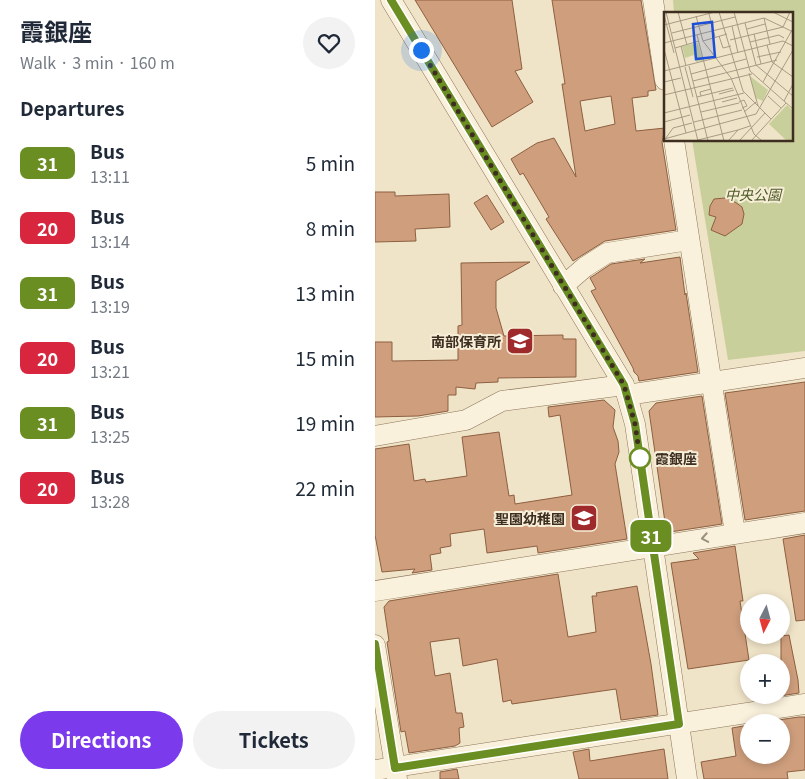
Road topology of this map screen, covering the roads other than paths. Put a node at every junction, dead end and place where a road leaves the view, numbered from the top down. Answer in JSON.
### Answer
{"nodes":[{"id":1,"x":391,"y":0,"type":"edge"},
{"id":2,"x":653,"y":0,"type":"edge"},
{"id":3,"x":664,"y":73,"type":"edge"},
{"id":4,"x":674,"y":141,"type":"edge"},
{"id":5,"x":689,"y":240,"type":"junction"},
{"id":6,"x":563,"y":286,"type":"junction"},
{"id":7,"x":805,"y":368,"type":"edge"},
{"id":8,"x":712,"y":382,"type":"junction"},
{"id":9,"x":625,"y":390,"type":"junction"},
{"id":10,"x":375,"y":436,"type":"edge"},
{"id":11,"x":805,"y":522,"type":"edge"},
{"id":12,"x":735,"y":533,"type":"junction"},
{"id":13,"x":653,"y":548,"type":"junction"},
{"id":14,"x":375,"y":591,"type":"edge"},
{"id":15,"x":375,"y":644,"type":"edge"},
{"id":16,"x":805,"y":704,"type":"edge"},
{"id":17,"x":679,"y":724,"type":"junction"},
{"id":18,"x":375,"y":770,"type":"edge"},
{"id":19,"x":396,"y":773,"type":"edge"},
{"id":20,"x":687,"y":779,"type":"edge"}],
"edges":[{"from":1,"to":6,"type":"street"},
{"from":2,"to":3,"type":"street"},
{"from":4,"to":5,"type":"street"},
{"from":5,"to":6,"type":"street"},
{"from":5,"to":8,"type":"street"},
{"from":6,"to":9,"type":"street"},
{"from":7,"to":8,"type":"street"},
{"from":8,"to":9,"type":"street"},
{"from":8,"to":12,"type":"street"},
{"from":9,"to":10,"type":"street"},
{"from":9,"to":13,"type":"street"},
{"from":11,"to":12,"type":"street"},
{"from":12,"to":13,"type":"street","one_way":true},
{"from":13,"to":14,"type":"street"},
{"from":13,"to":17,"type":"street"},
{"from":15,"to":19,"type":"street"},
{"from":16,"to":17,"type":"street"},
{"from":17,"to":19,"type":"street"},
{"from":17,"to":20,"type":"street"},
{"from":18,"to":19,"type":"street"}]}
